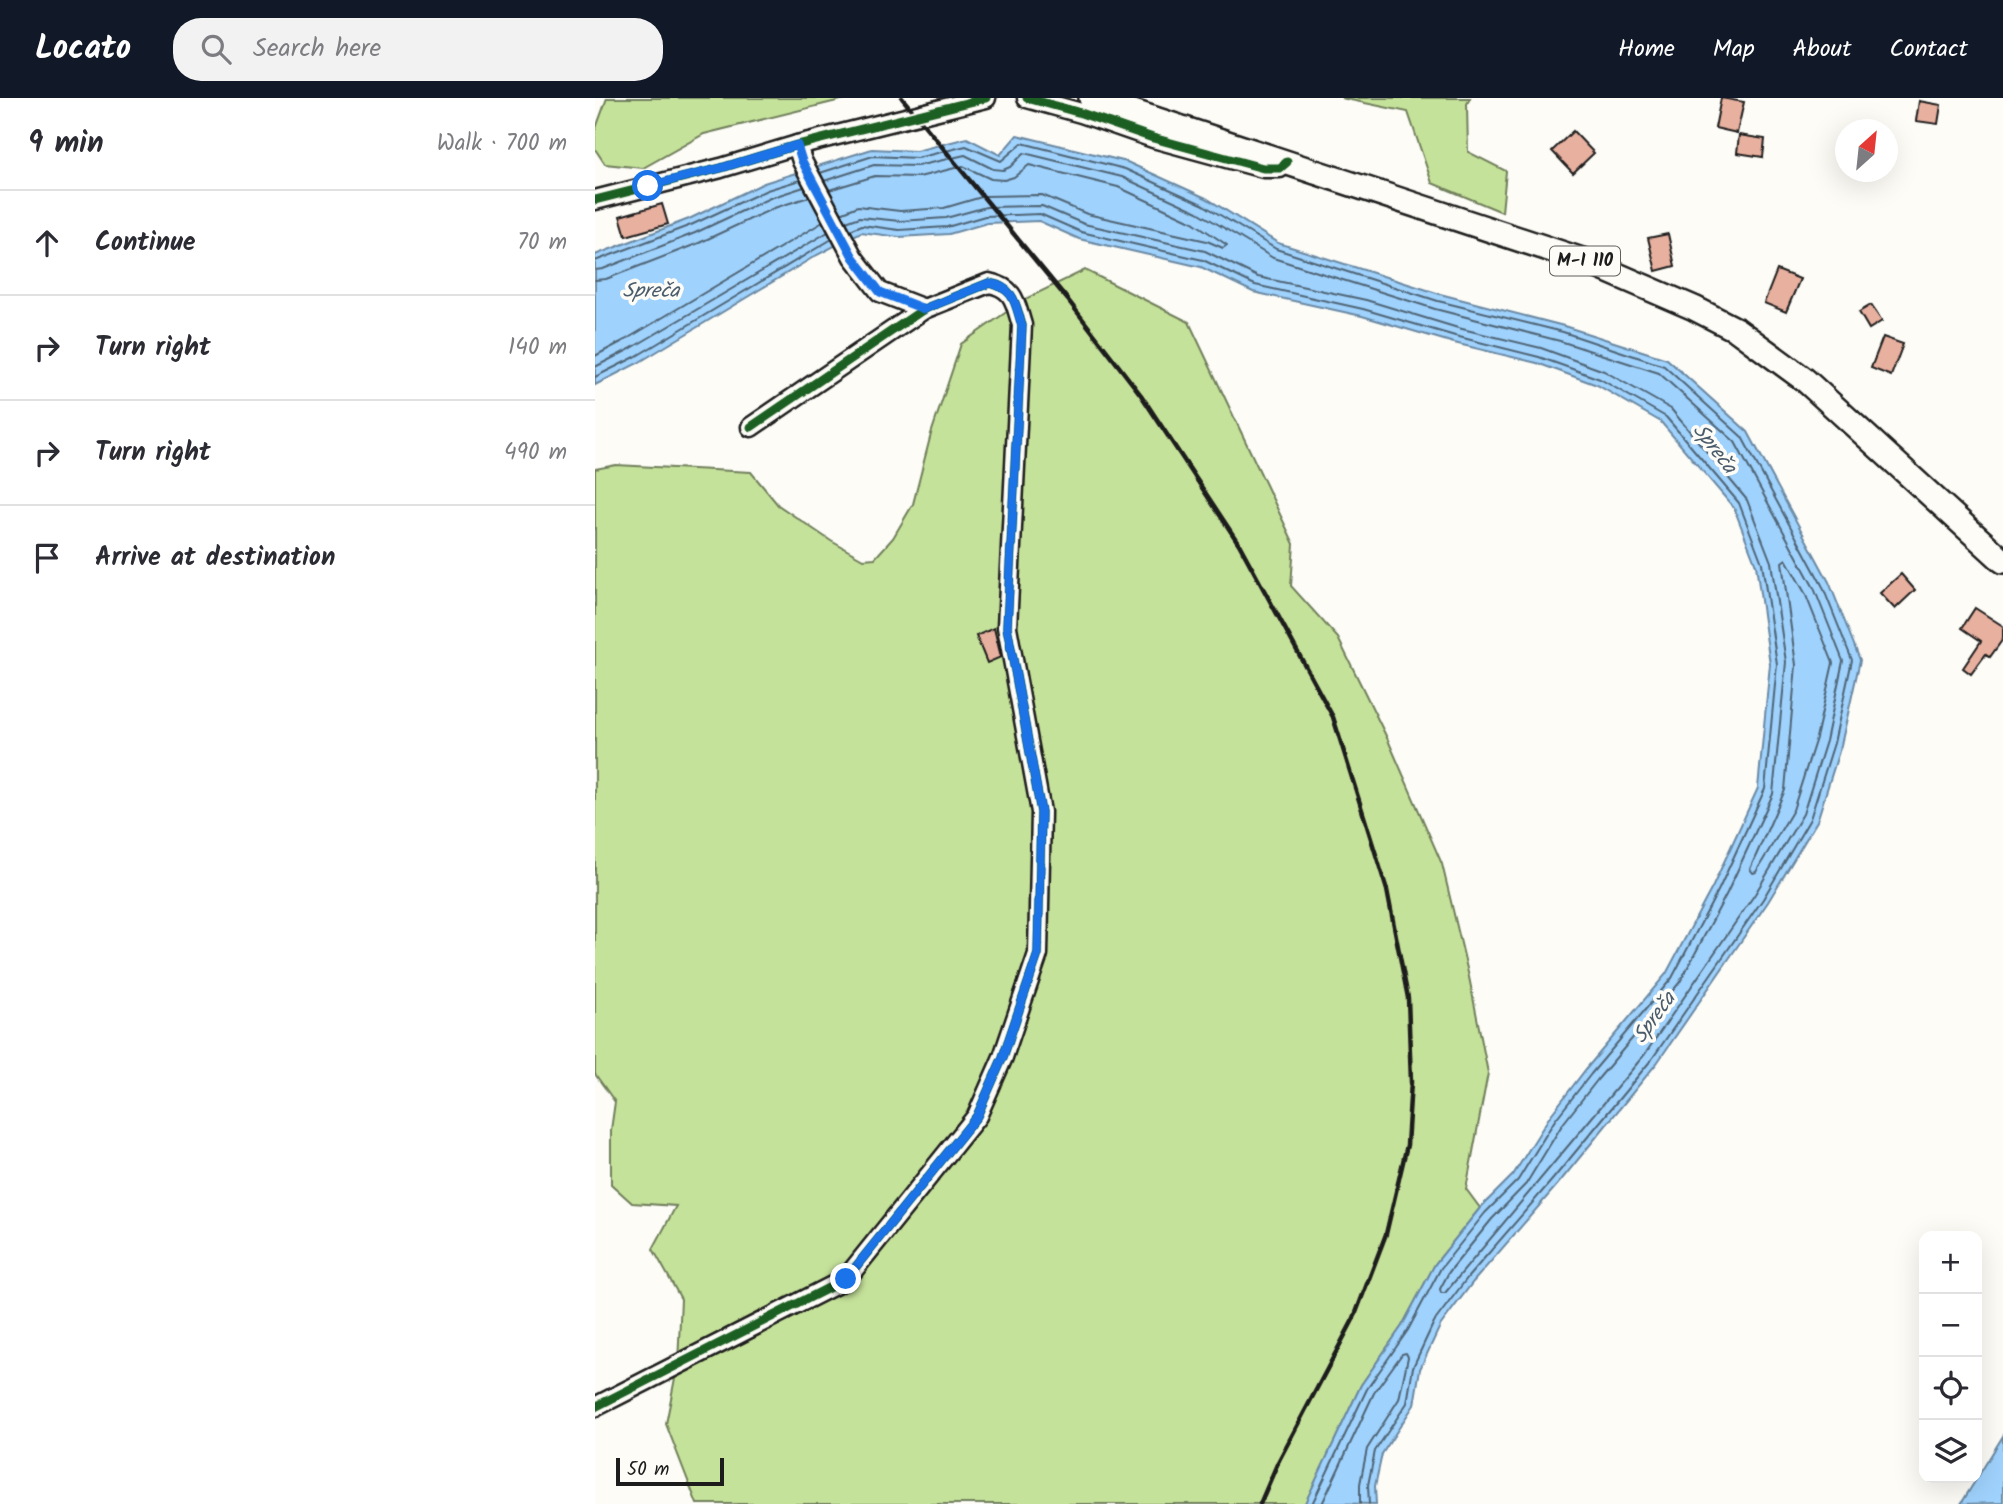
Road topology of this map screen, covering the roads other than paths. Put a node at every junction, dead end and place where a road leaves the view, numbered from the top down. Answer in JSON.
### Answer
{"nodes":[{"id":1,"x":986,"y":98,"type":"edge"},
{"id":2,"x":1027,"y":98,"type":"edge"},
{"id":3,"x":1091,"y":98,"type":"edge"},
{"id":4,"x":800,"y":153,"type":"junction"},
{"id":5,"x":1287,"y":162,"type":"junction"},
{"id":6,"x":595,"y":200,"type":"edge"},
{"id":7,"x":924,"y":309,"type":"junction"},
{"id":8,"x":751,"y":428,"type":"dead end"},
{"id":9,"x":2003,"y":561,"type":"edge"},
{"id":10,"x":595,"y":1406,"type":"edge"}],
"edges":[{"from":1,"to":4,"type":"street"},
{"from":2,"to":5,"type":"street"},
{"from":3,"to":5,"type":"main road","number":"M-I 110"},
{"from":4,"to":6,"type":"street"},
{"from":4,"to":7,"type":"street"},
{"from":5,"to":9,"type":"main road","number":"M-I 110"},
{"from":7,"to":8,"type":"street"},
{"from":7,"to":10,"type":"street"}]}
